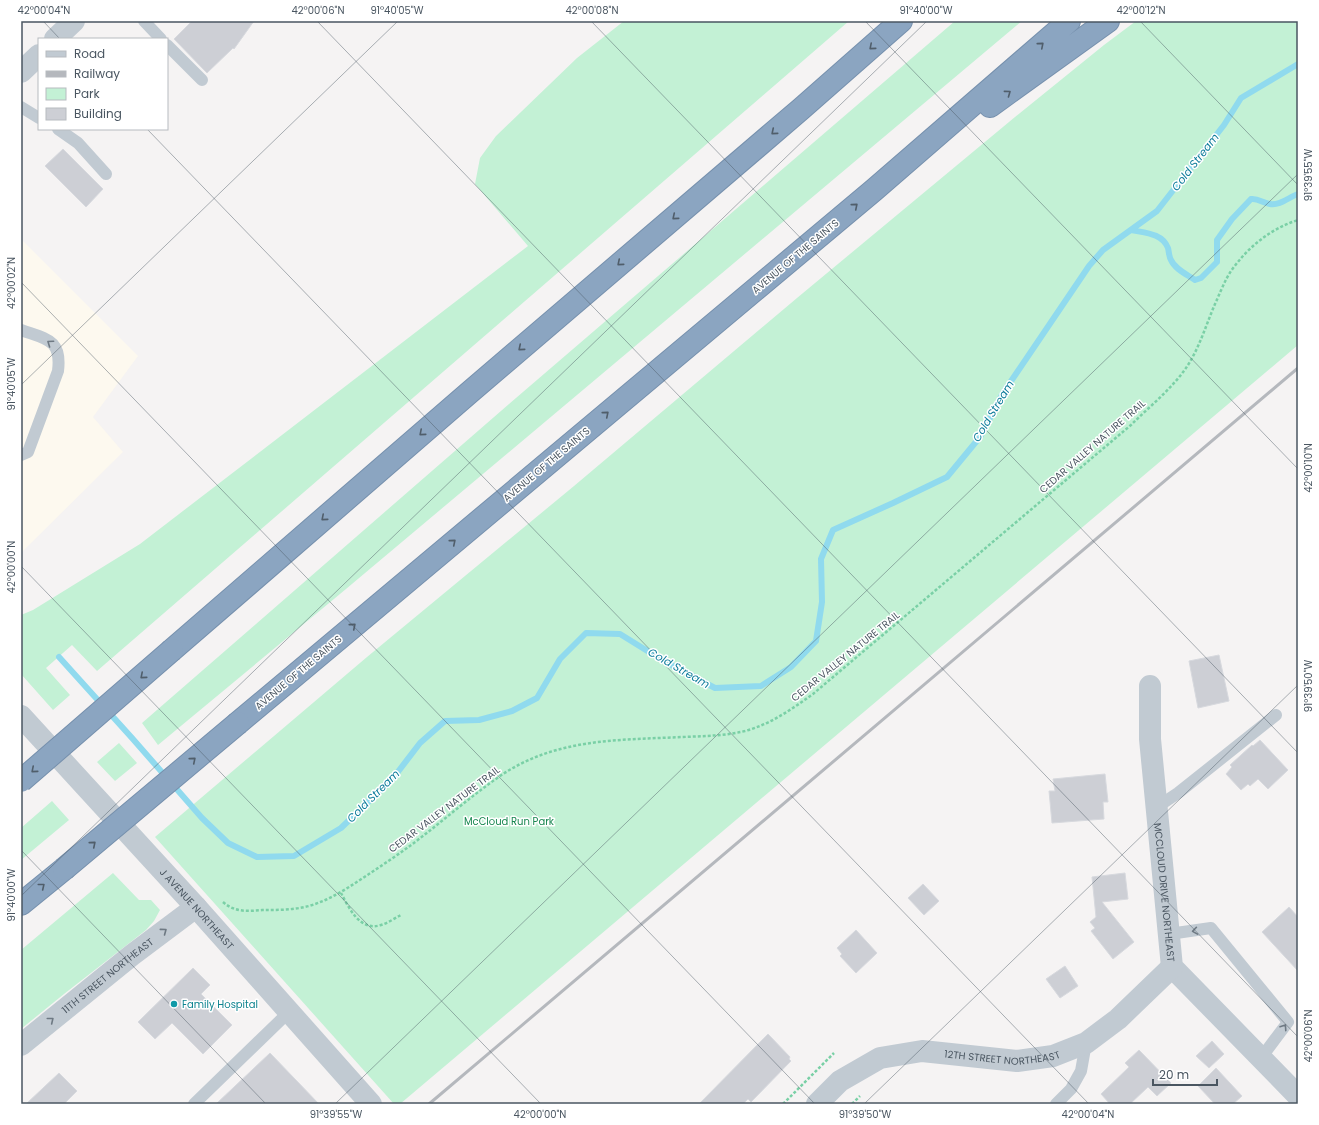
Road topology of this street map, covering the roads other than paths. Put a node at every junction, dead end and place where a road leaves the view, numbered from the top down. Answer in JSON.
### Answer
{"nodes":[{"id":1,"x":74,"y":21,"type":"edge"},
{"id":2,"x":144,"y":21,"type":"edge"},
{"id":3,"x":901,"y":21,"type":"edge"},
{"id":4,"x":1069,"y":21,"type":"edge"},
{"id":5,"x":1108,"y":21,"type":"edge"},
{"id":6,"x":56,"y":38,"type":"edge"},
{"id":7,"x":161,"y":38,"type":"edge"},
{"id":8,"x":168,"y":46,"type":"edge"},
{"id":9,"x":38,"y":56,"type":"edge"},
{"id":10,"x":21,"y":72,"type":"edge"},
{"id":11,"x":202,"y":80,"type":"dead end"},
{"id":12,"x":21,"y":107,"type":"edge"},
{"id":13,"x":38,"y":117,"type":"edge"},
{"id":14,"x":59,"y":130,"type":"edge"},
{"id":15,"x":106,"y":174,"type":"dead end"},
{"id":16,"x":874,"y":190,"type":"junction"},
{"id":17,"x":21,"y":330,"type":"edge"},
{"id":18,"x":21,"y":455,"type":"edge"},
{"id":19,"x":1150,"y":686,"type":"dead end"},
{"id":20,"x":1276,"y":715,"type":"dead end"},
{"id":21,"x":21,"y":716,"type":"edge"},
{"id":22,"x":21,"y":781,"type":"edge"},
{"id":23,"x":1157,"y":807,"type":"junction"},
{"id":24,"x":21,"y":904,"type":"edge"},
{"id":25,"x":196,"y":907,"type":"junction"},
{"id":26,"x":1169,"y":934,"type":"junction"},
{"id":27,"x":1172,"y":967,"type":"junction"},
{"id":28,"x":289,"y":1012,"type":"junction"},
{"id":29,"x":1086,"y":1043,"type":"junction"},
{"id":30,"x":21,"y":1045,"type":"edge"},
{"id":31,"x":1261,"y":1058,"type":"junction"},
{"id":32,"x":1298,"y":1096,"type":"edge"},
{"id":33,"x":194,"y":1104,"type":"edge"},
{"id":34,"x":371,"y":1104,"type":"edge"},
{"id":35,"x":816,"y":1104,"type":"edge"},
{"id":36,"x":1056,"y":1104,"type":"edge"}],
"edges":[{"from":1,"to":6,"type":"street"},
{"from":2,"to":7,"type":"lane"},
{"from":3,"to":22,"type":"highway","one_way":true,"bridge":true},
{"from":16,"to":4,"type":"highway","name":"AVENUE OF THE SAINTS","one_way":true},
{"from":16,"to":5,"type":"highway","one_way":true},
{"from":8,"to":11,"type":"lane"},
{"from":9,"to":10,"type":"street"},
{"from":12,"to":13,"type":"lane"},
{"from":14,"to":15,"type":"lane"},
{"from":24,"to":16,"type":"highway","name":"AVENUE OF THE SAINTS","one_way":true,"bridge":true},
{"from":18,"to":17,"type":"lane","one_way":true},
{"from":19,"to":23,"type":"street","name":"MCCLOUD DRIVE NORTHEAST"},
{"from":20,"to":23,"type":"lane"},
{"from":21,"to":25,"type":"street","name":"J AVENUE NORTHEAST"},
{"from":23,"to":26,"type":"street","name":"MCCLOUD DRIVE NORTHEAST"},
{"from":25,"to":28,"type":"street","name":"J AVENUE NORTHEAST"},
{"from":30,"to":25,"type":"street","name":"11TH STREET NORTHEAST","one_way":true},
{"from":26,"to":27,"type":"street","name":"MCCLOUD DRIVE NORTHEAST"},
{"from":31,"to":26,"type":"lane","one_way":true},
{"from":27,"to":29,"type":"street","name":"12TH STREET NORTHEAST"},
{"from":27,"to":31,"type":"street","name":"MCCLOUD DRIVE NORTHEAST"},
{"from":28,"to":33,"type":"lane"},
{"from":28,"to":34,"type":"street","name":"J AVENUE NORTHEAST"},
{"from":29,"to":35,"type":"street","name":"12TH STREET NORTHEAST"},
{"from":29,"to":36,"type":"lane"},
{"from":31,"to":32,"type":"street","name":"MCCLOUD DRIVE NORTHEAST"}]}
